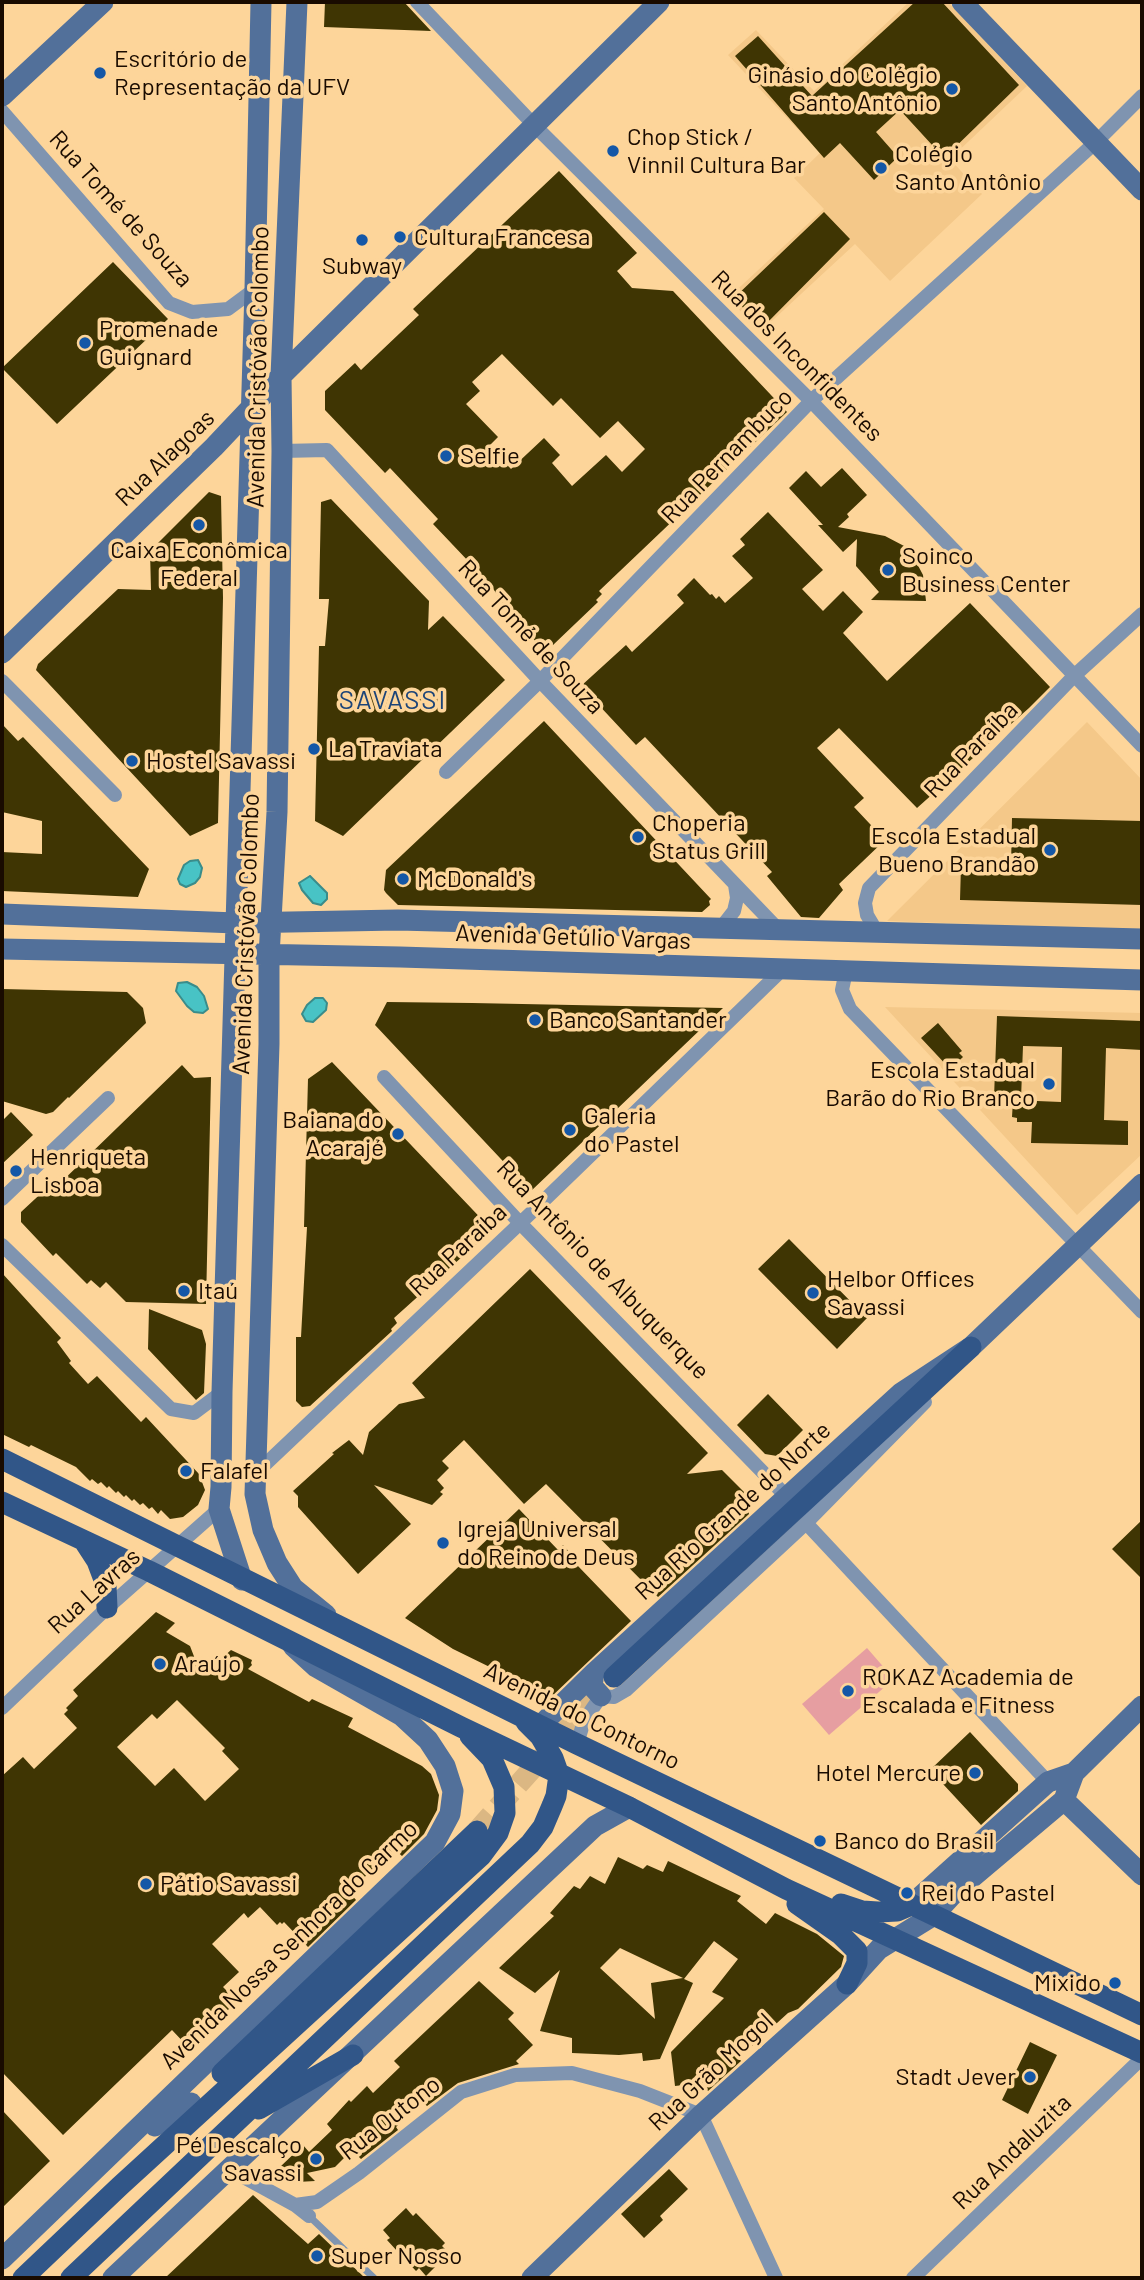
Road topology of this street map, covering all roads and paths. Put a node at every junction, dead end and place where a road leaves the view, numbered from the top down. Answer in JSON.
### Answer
{"nodes":[{"id":1,"x":103,"y":2,"type":"edge"},
{"id":2,"x":261,"y":2,"type":"edge"},
{"id":3,"x":297,"y":2,"type":"edge"},
{"id":4,"x":417,"y":2,"type":"edge"},
{"id":5,"x":659,"y":2,"type":"edge"},
{"id":6,"x":962,"y":2,"type":"edge"},
{"id":7,"x":2,"y":96,"type":"edge"},
{"id":8,"x":1142,"y":96,"type":"edge"},
{"id":9,"x":2,"y":111,"type":"edge"},
{"id":10,"x":534,"y":125,"type":"junction"},
{"id":11,"x":1097,"y":141,"type":"junction"},
{"id":12,"x":1142,"y":190,"type":"edge"},
{"id":13,"x":255,"y":289,"type":"junction"},
{"id":14,"x":281,"y":376,"type":"junction"},
{"id":15,"x":811,"y":401,"type":"junction"},
{"id":16,"x":250,"y":410,"type":"junction"},
{"id":17,"x":214,"y":447,"type":"junction"},
{"id":18,"x":282,"y":451,"type":"junction"},
{"id":19,"x":249,"y":469,"type":"junction"},
{"id":20,"x":1142,"y":614,"type":"edge"},
{"id":21,"x":2,"y":653,"type":"edge"},
{"id":22,"x":1075,"y":675,"type":"junction"},
{"id":23,"x":2,"y":681,"type":"edge"},
{"id":24,"x":540,"y":681,"type":"junction"},
{"id":25,"x":1142,"y":746,"type":"edge"},
{"id":26,"x":446,"y":772,"type":"dead end"},
{"id":27,"x":115,"y":795,"type":"dead end"},
{"id":28,"x":735,"y":885,"type":"junction"},
{"id":29,"x":2,"y":914,"type":"edge"},
{"id":30,"x":236,"y":923,"type":"junction"},
{"id":31,"x":271,"y":923,"type":"junction"},
{"id":32,"x":720,"y":929,"type":"junction"},
{"id":33,"x":780,"y":931,"type":"junction"},
{"id":34,"x":877,"y":932,"type":"junction"},
{"id":35,"x":1142,"y":939,"type":"edge"},
{"id":36,"x":2,"y":949,"type":"edge"},
{"id":37,"x":234,"y":954,"type":"junction"},
{"id":38,"x":269,"y":956,"type":"junction"},
{"id":39,"x":782,"y":970,"type":"junction"},
{"id":40,"x":846,"y":971,"type":"junction"},
{"id":41,"x":1142,"y":980,"type":"edge"},
{"id":42,"x":384,"y":1077,"type":"dead end"},
{"id":43,"x":108,"y":1098,"type":"dead end"},
{"id":44,"x":1142,"y":1184,"type":"edge"},
{"id":45,"x":2,"y":1199,"type":"edge"},
{"id":46,"x":520,"y":1223,"type":"junction"},
{"id":47,"x":2,"y":1245,"type":"edge"},
{"id":48,"x":1079,"y":1245,"type":"junction"},
{"id":49,"x":1142,"y":1312,"type":"edge"},
{"id":50,"x":971,"y":1348,"type":"junction"},
{"id":51,"x":222,"y":1392,"type":"junction"},
{"id":52,"x":2,"y":1460,"type":"edge"},
{"id":53,"x":255,"y":1474,"type":"junction"},
{"id":54,"x":787,"y":1497,"type":"junction"},
{"id":55,"x":2,"y":1502,"type":"edge"},
{"id":56,"x":219,"y":1509,"type":"junction"},
{"id":57,"x":806,"y":1523,"type":"junction"},
{"id":58,"x":83,"y":1539,"type":"junction"},
{"id":59,"x":178,"y":1546,"type":"junction"},
{"id":60,"x":149,"y":1571,"type":"junction"},
{"id":61,"x":242,"y":1580,"type":"junction"},
{"id":62,"x":107,"y":1608,"type":"junction"},
{"id":63,"x":341,"y":1627,"type":"junction"},
{"id":64,"x":283,"y":1637,"type":"junction"},
{"id":65,"x":604,"y":1675,"type":"junction"},
{"id":66,"x":601,"y":1696,"type":"junction"},
{"id":67,"x":1142,"y":1706,"type":"edge"},
{"id":68,"x":2,"y":1708,"type":"edge"},
{"id":69,"x":517,"y":1714,"type":"junction"},
{"id":70,"x":541,"y":1726,"type":"junction"},
{"id":71,"x":461,"y":1727,"type":"junction"},
{"id":72,"x":577,"y":1744,"type":"junction"},
{"id":73,"x":1074,"y":1773,"type":"junction"},
{"id":74,"x":559,"y":1774,"type":"junction"},
{"id":75,"x":1048,"y":1782,"type":"junction"},
{"id":76,"x":1064,"y":1800,"type":"junction"},
{"id":77,"x":629,"y":1807,"type":"junction"},
{"id":78,"x":477,"y":1831,"type":"tunnel mouth"},
{"id":79,"x":1142,"y":1875,"type":"edge"},
{"id":80,"x":786,"y":1889,"type":"junction"},
{"id":81,"x":911,"y":1905,"type":"junction"},
{"id":82,"x":934,"y":1915,"type":"junction"},
{"id":83,"x":895,"y":1938,"type":"junction"},
{"id":84,"x":847,"y":1984,"type":"junction"},
{"id":85,"x":1142,"y":2015,"type":"edge"},
{"id":86,"x":353,"y":2054,"type":"junction"},
{"id":87,"x":1142,"y":2056,"type":"edge"},
{"id":88,"x":191,"y":2103,"type":"junction"},
{"id":89,"x":701,"y":2115,"type":"junction"},
{"id":90,"x":228,"y":2128,"type":"junction"},
{"id":91,"x":116,"y":2150,"type":"junction"},
{"id":92,"x":229,"y":2169,"type":"junction"},
{"id":93,"x":120,"y":2186,"type":"junction"},
{"id":94,"x":295,"y":2205,"type":"junction"},
{"id":95,"x":310,"y":2216,"type":"joint"},
{"id":96,"x":2,"y":2259,"type":"edge"},
{"id":97,"x":23,"y":2278,"type":"edge"},
{"id":98,"x":71,"y":2278,"type":"edge"},
{"id":99,"x":113,"y":2278,"type":"edge"},
{"id":100,"x":374,"y":2278,"type":"edge"},
{"id":101,"x":532,"y":2278,"type":"edge"},
{"id":102,"x":776,"y":2278,"type":"edge"},
{"id":103,"x":913,"y":2278,"type":"edge"}],
"edges":[{"from":1,"to":7,"type":"main road"},
{"from":2,"to":13,"type":"main road","name":"Avenida Cristóvão Colombo"},
{"from":3,"to":14,"type":"main road","name":"Avenida Cristóvão Colombo"},
{"from":4,"to":10,"type":"street","name":"Rua dos Inconfidentes"},
{"from":5,"to":10,"type":"main road","name":"Rua Alagoas"},
{"from":6,"to":11,"type":"main road"},
{"from":8,"to":11,"type":"street","name":"Rua Pernambuco"},
{"from":9,"to":13,"type":"street","name":"Rua Tomé de Souza"},
{"from":10,"to":14,"type":"main road","name":"Rua Alagoas"},
{"from":10,"to":15,"type":"street","name":"Rua dos Inconfidentes"},
{"from":11,"to":12,"type":"main road"},
{"from":11,"to":15,"type":"street","name":"Rua Pernambuco"},
{"from":13,"to":16,"type":"main road","name":"Avenida Cristóvão Colombo"},
{"from":14,"to":16,"type":"main road","name":"Rua Alagoas"},
{"from":14,"to":18,"type":"main road","name":"Avenida Cristóvão Colombo"},
{"from":15,"to":22,"type":"street","name":"Rua dos Inconfidentes"},
{"from":15,"to":24,"type":"street","name":"Rua Pernambuco"},
{"from":16,"to":17,"type":"main road","name":"Rua Alagoas"},
{"from":16,"to":19,"type":"main road","name":"Avenida Cristóvão Colombo"},
{"from":17,"to":19,"type":"main road"},
{"from":17,"to":21,"type":"main road","name":"Rua Alagoas"},
{"from":18,"to":24,"type":"street","name":"Rua Tomé de Souza"},
{"from":18,"to":31,"type":"main road","name":"Avenida Cristóvão Colombo"},
{"from":19,"to":30,"type":"main road","name":"Avenida Cristóvão Colombo"},
{"from":20,"to":22,"type":"street","name":"Rua Paraíba"},
{"from":22,"to":25,"type":"street","name":"Rua dos Inconfidentes"},
{"from":22,"to":34,"type":"street","name":"Rua Paraíba"},
{"from":23,"to":27,"type":"street"},
{"from":24,"to":26,"type":"street","name":"Rua Pernambuco"},
{"from":24,"to":28,"type":"street","name":"Rua Tomé de Souza"},
{"from":28,"to":32,"type":"street"},
{"from":28,"to":33,"type":"street","name":"Rua Tomé de Souza"},
{"from":29,"to":30,"type":"main road","name":"Avenida Getúlio Vargas"},
{"from":30,"to":31,"type":"main road","name":"Avenida Getúlio Vargas"},
{"from":30,"to":37,"type":"main road","name":"Avenida Cristóvão Colombo"},
{"from":31,"to":32,"type":"main road","name":"Avenida Getúlio Vargas"},
{"from":31,"to":38,"type":"main road","name":"Avenida Cristóvão Colombo"},
{"from":32,"to":33,"type":"main road","name":"Avenida Getúlio Vargas"},
{"from":33,"to":34,"type":"main road","name":"Avenida Getúlio Vargas"},
{"from":34,"to":35,"type":"main road","name":"Avenida Getúlio Vargas"},
{"from":36,"to":37,"type":"main road","name":"Avenida Getúlio Vargas"},
{"from":37,"to":38,"type":"main road","name":"Avenida Getúlio Vargas"},
{"from":37,"to":51,"type":"main road","name":"Avenida Cristóvão Colombo"},
{"from":38,"to":39,"type":"main road","name":"Avenida Getúlio Vargas"},
{"from":38,"to":53,"type":"main road","name":"Avenida Cristóvão Colombo"},
{"from":39,"to":40,"type":"main road","name":"Avenida Getúlio Vargas"},
{"from":39,"to":46,"type":"street","name":"Rua Paraíba"},
{"from":40,"to":41,"type":"main road","name":"Avenida Getúlio Vargas"},
{"from":40,"to":48,"type":"street"},
{"from":42,"to":46,"type":"street","name":"Rua Antônio de Albuquerque"},
{"from":43,"to":45,"type":"street"},
{"from":44,"to":48,"type":"main road","name":"Rua Rio Grande do Norte"},
{"from":46,"to":53,"type":"street","name":"Rua Paraíba"},
{"from":46,"to":54,"type":"street","name":"Rua Antônio de Albuquerque"},
{"from":47,"to":51,"type":"street"},
{"from":48,"to":49,"type":"street"},
{"from":48,"to":50,"type":"main road","name":"Rua Rio Grande do Norte"},
{"from":50,"to":54,"type":"main road","name":"Rua Rio Grande do Norte"},
{"from":50,"to":57,"type":"street","name":"Rua Rio Grande do Norte"},
{"from":50,"to":65,"type":"main road"},
{"from":51,"to":56,"type":"main road","name":"Avenida Cristóvão Colombo"},
{"from":52,"to":59,"type":"main road","name":"Avenida do Contorno"},
{"from":53,"to":63,"type":"main road","name":"Avenida Cristóvão Colombo"},
{"from":54,"to":65,"type":"main road","name":"Rua Rio Grande do Norte"},
{"from":55,"to":58,"type":"main road"},
{"from":56,"to":59,"type":"street","name":"Rua Lavras"},
{"from":56,"to":61,"type":"main road","name":"Avenida Cristóvão Colombo"},
{"from":57,"to":66,"type":"street","name":"Rua Rio Grande do Norte"},
{"from":57,"to":75,"type":"street"},
{"from":58,"to":60,"type":"main road"},
{"from":58,"to":62,"type":"main road"},
{"from":59,"to":60,"type":"street","name":"Rua Lavras"},
{"from":59,"to":61,"type":"main road","name":"Avenida do Contorno"},
{"from":60,"to":62,"type":"street","name":"Rua Lavras"},
{"from":60,"to":64,"type":"main road"},
{"from":61,"to":63,"type":"main road","name":"Avenida do Contorno"},
{"from":61,"to":64,"type":"main road"},
{"from":62,"to":68,"type":"street","name":"Rua Lavras"},
{"from":63,"to":69,"type":"main road","name":"Avenida do Contorno"},
{"from":64,"to":71,"type":"main road"},
{"from":64,"to":91,"type":"main road","name":"Avenida Nossa Senhora do Carmo"},
{"from":65,"to":66,"type":"main road"},
{"from":65,"to":70,"type":"main road","name":"Rua Rio Grande do Norte"},
{"from":66,"to":72,"type":"street"},
{"from":67,"to":73,"type":"main road"},
{"from":69,"to":70,"type":"main road","name":"Avenida do Contorno"},
{"from":69,"to":74,"type":"main road"},
{"from":70,"to":72,"type":"main road","name":"Avenida do Contorno"},
{"from":71,"to":74,"type":"main road"},
{"from":71,"to":93,"type":"main road"},
{"from":72,"to":81,"type":"main road","name":"Avenida do Contorno"},
{"from":73,"to":75,"type":"main road"},
{"from":73,"to":76,"type":"main road"},
{"from":74,"to":77,"type":"main road"},
{"from":74,"to":90,"type":"main road"},
{"from":75,"to":81,"type":"main road"},
{"from":76,"to":79,"type":"main road"},
{"from":76,"to":82,"type":"main road","name":"Rua Grão Mogol"},
{"from":77,"to":80,"type":"main road"},
{"from":77,"to":86,"type":"main road"},
{"from":78,"to":88,"type":"main road"},
{"from":80,"to":81,"type":"main road"},
{"from":80,"to":83,"type":"main road"},
{"from":80,"to":84,"type":"main road"},
{"from":81,"to":82,"type":"main road","name":"Avenida do Contorno"},
{"from":82,"to":83,"type":"main road","name":"Rua Grão Mogol"},
{"from":82,"to":85,"type":"main road","name":"Avenida do Contorno"},
{"from":83,"to":84,"type":"main road","name":"Rua Grão Mogol"},
{"from":83,"to":87,"type":"main road"},
{"from":84,"to":89,"type":"main road","name":"Rua Grão Mogol"},
{"from":86,"to":90,"type":"main road"},
{"from":86,"to":92,"type":"main road"},
{"from":87,"to":103,"type":"street","name":"Rua Andaluzita"},
{"from":88,"to":91,"type":"main road"},
{"from":88,"to":93,"type":"main road"},
{"from":89,"to":94,"type":"street","name":"Rua Outono"},
{"from":89,"to":101,"type":"main road","name":"Rua Grão Mogol"},
{"from":89,"to":102,"type":"street"},
{"from":90,"to":98,"type":"main road"},
{"from":91,"to":96,"type":"main road","name":"Avenida Nossa Senhora do Carmo"},
{"from":92,"to":94,"type":"street"},
{"from":92,"to":99,"type":"main road"},
{"from":93,"to":97,"type":"main road"},
{"from":94,"to":95,"type":"street"},
{"from":95,"to":100,"type":"lane"}]}
